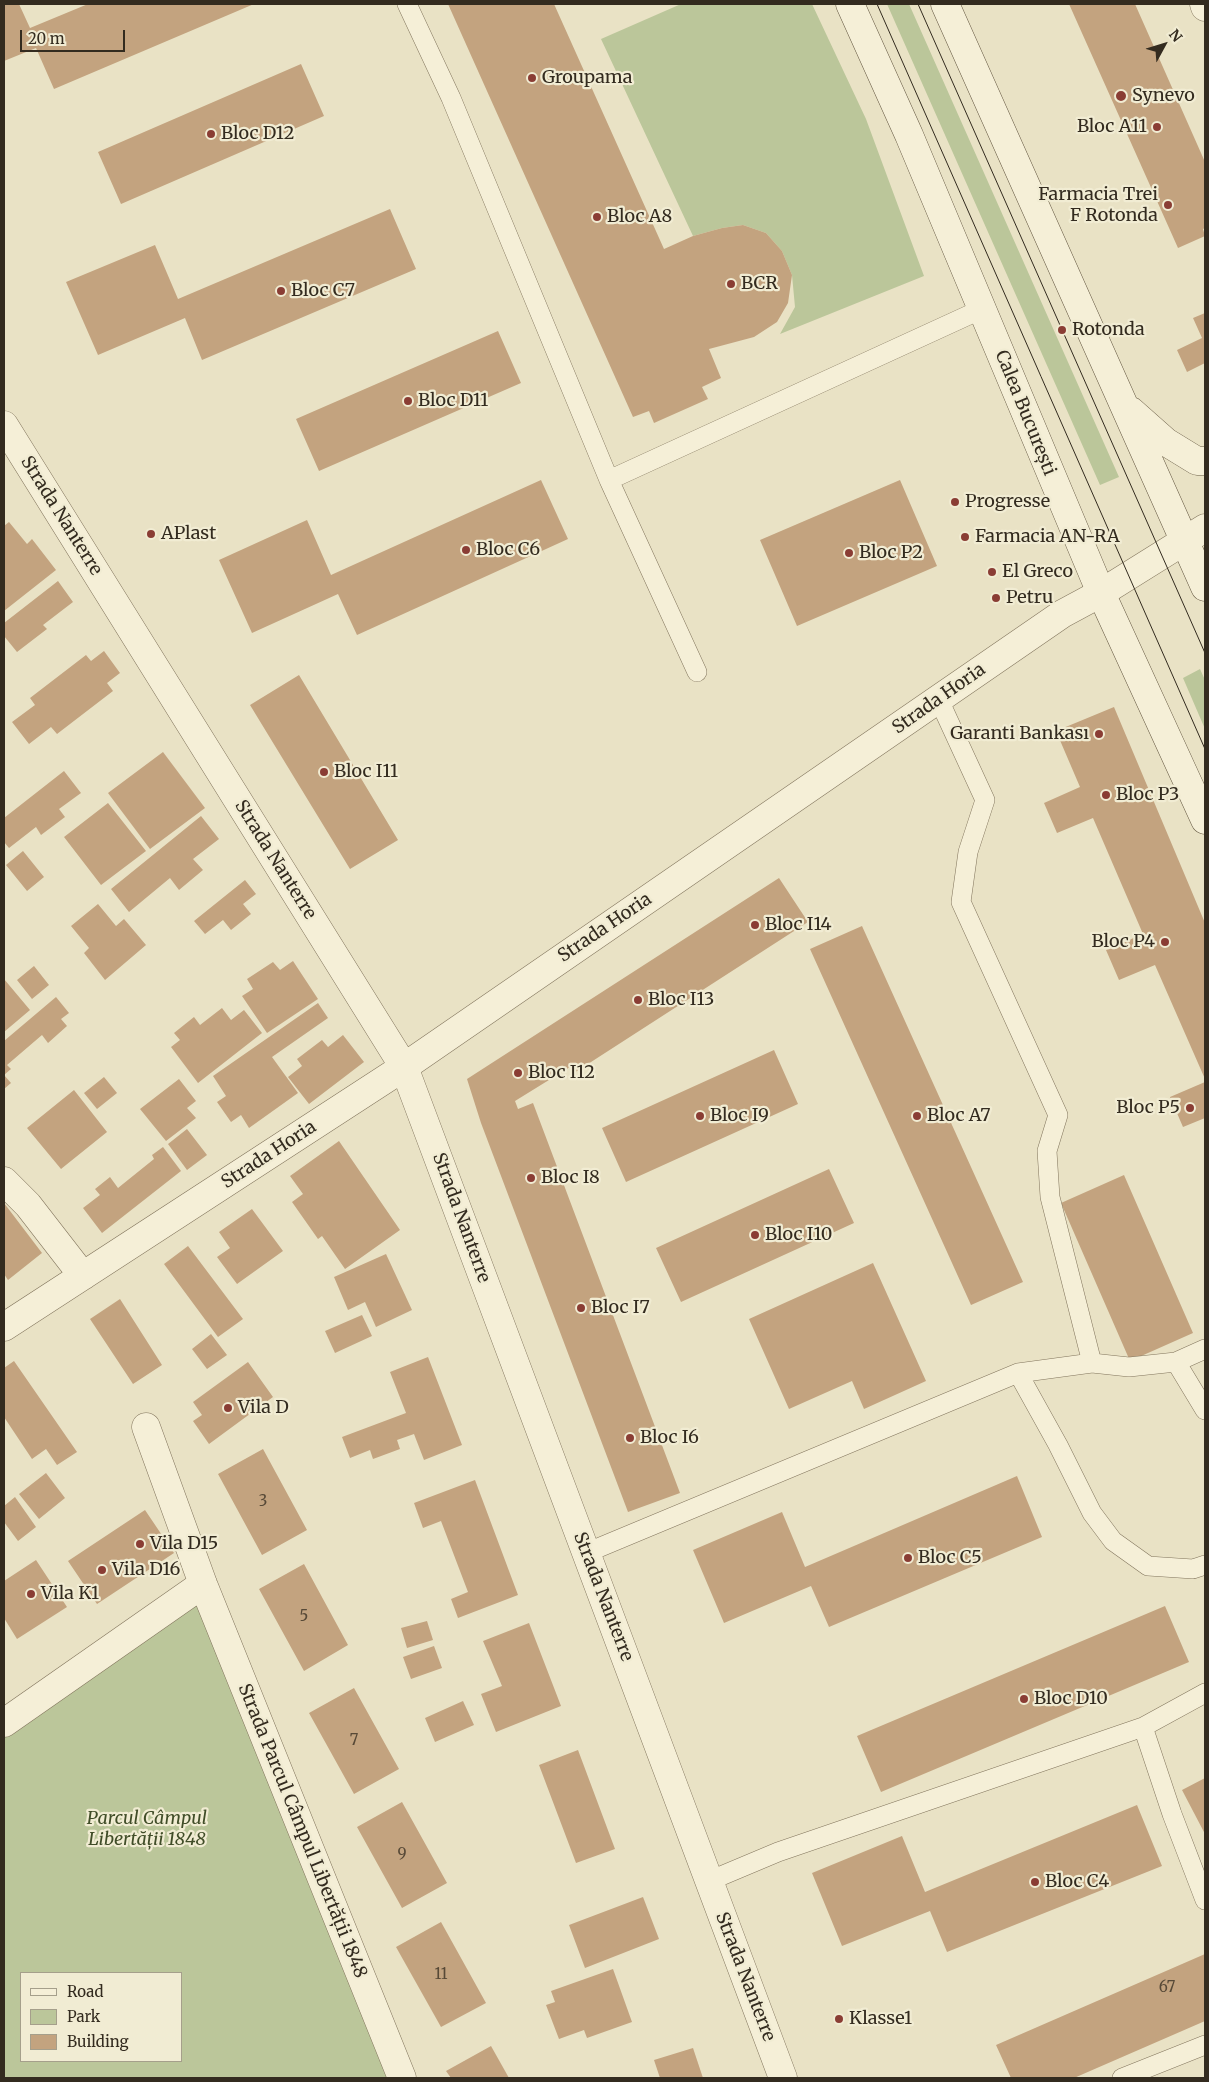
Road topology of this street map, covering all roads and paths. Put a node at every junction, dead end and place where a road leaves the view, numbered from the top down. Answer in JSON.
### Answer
{"nodes":[{"id":1,"x":407,"y":4,"type":"edge"},
{"id":2,"x":850,"y":4,"type":"edge"},
{"id":3,"x":945,"y":4,"type":"edge"},
{"id":4,"x":982,"y":309,"type":"junction"},
{"id":5,"x":1125,"y":405,"type":"junction"},
{"id":6,"x":4,"y":424,"type":"edge"},
{"id":7,"x":1205,"y":461,"type":"edge"},
{"id":8,"x":609,"y":480,"type":"junction"},
{"id":9,"x":1195,"y":534,"type":"edge"},
{"id":10,"x":1205,"y":588,"type":"edge"},
{"id":11,"x":1101,"y":593,"type":"junction"},
{"id":12,"x":697,"y":672,"type":"dead end"},
{"id":13,"x":939,"y":700,"type":"junction"},
{"id":14,"x":1205,"y":820,"type":"edge"},
{"id":15,"x":404,"y":1066,"type":"junction"},
{"id":16,"x":4,"y":1181,"type":"edge"},
{"id":17,"x":83,"y":1276,"type":"junction"},
{"id":18,"x":4,"y":1327,"type":"edge"},
{"id":19,"x":1205,"y":1349,"type":"edge"},
{"id":20,"x":1092,"y":1362,"type":"junction"},
{"id":21,"x":1176,"y":1362,"type":"junction"},
{"id":22,"x":1018,"y":1373,"type":"junction"},
{"id":23,"x":1205,"y":1410,"type":"edge"},
{"id":24,"x":146,"y":1427,"type":"dead end"},
{"id":25,"x":586,"y":1553,"type":"junction"},
{"id":26,"x":1205,"y":1565,"type":"edge"},
{"id":27,"x":203,"y":1584,"type":"junction"},
{"id":28,"x":1205,"y":1693,"type":"edge"},
{"id":29,"x":4,"y":1723,"type":"edge"},
{"id":30,"x":1143,"y":1726,"type":"junction"},
{"id":31,"x":709,"y":1881,"type":"junction"},
{"id":32,"x":1205,"y":1900,"type":"edge"},
{"id":33,"x":1205,"y":2045,"type":"edge"},
{"id":34,"x":402,"y":2078,"type":"edge"},
{"id":35,"x":782,"y":2078,"type":"edge"},
{"id":36,"x":1122,"y":2078,"type":"edge"}],
"edges":[{"from":1,"to":8,"type":"lane"},
{"from":2,"to":4,"type":"street","name":"Calea București"},
{"from":3,"to":5,"type":"street"},
{"from":4,"to":8,"type":"lane"},
{"from":4,"to":11,"type":"street","name":"Calea București"},
{"from":5,"to":7,"type":"street"},
{"from":5,"to":9,"type":"street"},
{"from":6,"to":15,"type":"street","name":"Strada Nanterre"},
{"from":8,"to":12,"type":"lane"},
{"from":9,"to":10,"type":"street"},
{"from":9,"to":11,"type":"street","name":"Strada Horia"},
{"from":11,"to":13,"type":"street","name":"Strada Horia"},
{"from":11,"to":14,"type":"street","name":"Calea București"},
{"from":13,"to":15,"type":"street","name":"Strada Horia"},
{"from":13,"to":20,"type":"lane"},
{"from":15,"to":17,"type":"street","name":"Strada Horia"},
{"from":15,"to":25,"type":"street","name":"Strada Nanterre"},
{"from":16,"to":17,"type":"street"},
{"from":17,"to":18,"type":"street","name":"Strada Horia"},
{"from":19,"to":21,"type":"lane"},
{"from":20,"to":21,"type":"lane"},
{"from":20,"to":22,"type":"lane"},
{"from":21,"to":23,"type":"lane"},
{"from":22,"to":25,"type":"lane"},
{"from":22,"to":26,"type":"lane"},
{"from":24,"to":27,"type":"street","name":"Strada Parcul Câmpul Libertății 1848"},
{"from":25,"to":31,"type":"street","name":"Strada Nanterre"},
{"from":27,"to":29,"type":"street"},
{"from":27,"to":34,"type":"street","name":"Strada Parcul Câmpul Libertății 1848"},
{"from":28,"to":30,"type":"lane"},
{"from":30,"to":31,"type":"lane"},
{"from":30,"to":32,"type":"lane"},
{"from":31,"to":35,"type":"street","name":"Strada Nanterre"},
{"from":33,"to":36,"type":"lane"}]}
